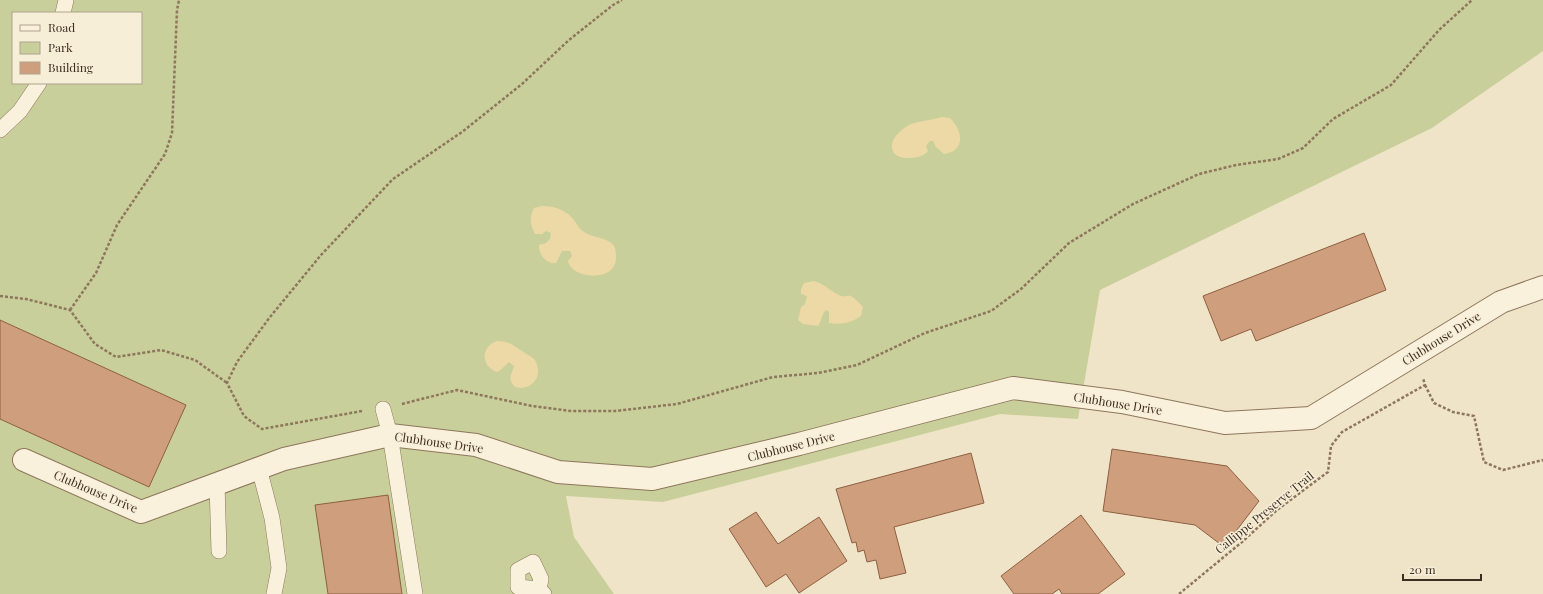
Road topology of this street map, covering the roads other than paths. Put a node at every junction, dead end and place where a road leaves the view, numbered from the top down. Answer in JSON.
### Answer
{"nodes":[{"id":1,"x":66,"y":0,"type":"edge"},
{"id":2,"x":63,"y":12,"type":"edge"},
{"id":3,"x":38,"y":84,"type":"edge"},
{"id":4,"x":0,"y":130,"type":"edge"},
{"id":5,"x":1543,"y":286,"type":"edge"},
{"id":6,"x":383,"y":408,"type":"road end"},
{"id":7,"x":390,"y":435,"type":"junction"},
{"id":8,"x":24,"y":460,"type":"dead end"},
{"id":9,"x":259,"y":468,"type":"junction"},
{"id":10,"x":217,"y":484,"type":"junction"},
{"id":11,"x":220,"y":551,"type":"dead end"},
{"id":12,"x":516,"y":591,"type":"edge"},
{"id":13,"x":541,"y":592,"type":"edge"},
{"id":14,"x":274,"y":594,"type":"edge"},
{"id":15,"x":415,"y":594,"type":"edge"}],
"edges":[{"from":1,"to":2,"type":"lane"},
{"from":3,"to":4,"type":"lane"},
{"from":5,"to":7,"type":"street","name":"Clubhouse Drive"},
{"from":6,"to":7,"type":"lane"},
{"from":7,"to":9,"type":"street","name":"Clubhouse Drive"},
{"from":7,"to":15,"type":"lane"},
{"from":8,"to":10,"type":"street","name":"Clubhouse Drive"},
{"from":9,"to":10,"type":"street","name":"Clubhouse Drive"},
{"from":9,"to":14,"type":"lane"},
{"from":10,"to":11,"type":"lane"},
{"from":12,"to":13,"type":"lane"},
{"from":12,"to":13,"type":"lane"}]}
